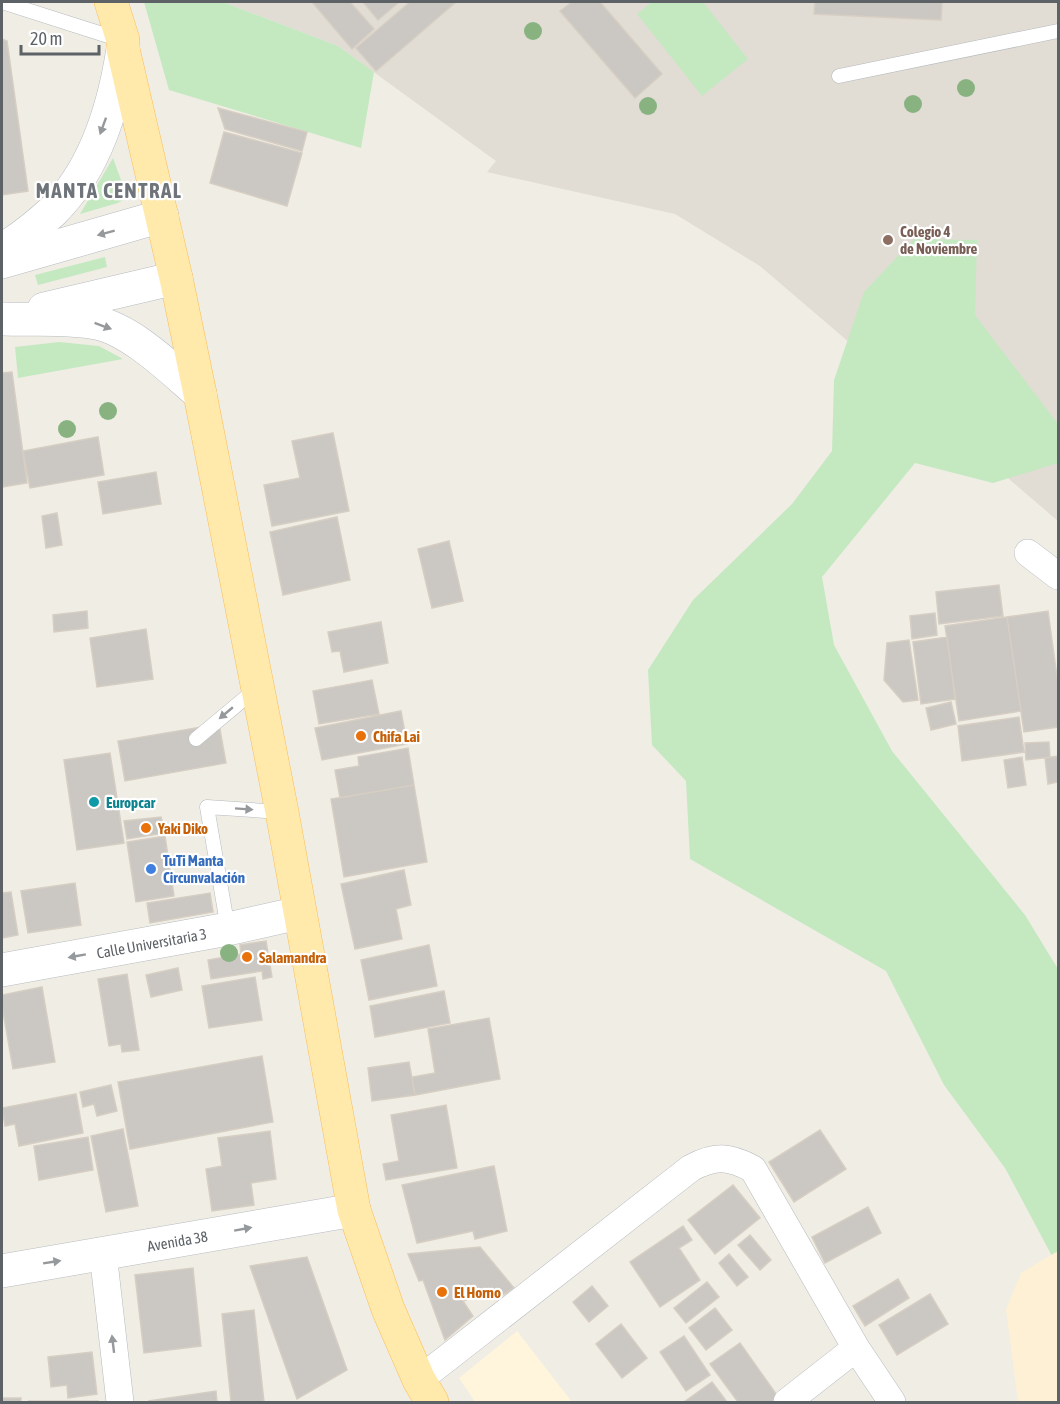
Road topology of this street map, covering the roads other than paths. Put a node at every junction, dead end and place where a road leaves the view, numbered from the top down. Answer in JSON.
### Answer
{"nodes":[{"id":1,"x":2,"y":2,"type":"edge"},
{"id":2,"x":111,"y":2,"type":"edge"},
{"id":3,"x":1059,"y":31,"type":"edge"},
{"id":4,"x":123,"y":45,"type":"junction"},
{"id":5,"x":839,"y":76,"type":"dead end"},
{"id":6,"x":162,"y":216,"type":"junction"},
{"id":7,"x":2,"y":250,"type":"edge"},
{"id":8,"x":2,"y":262,"type":"edge"},
{"id":9,"x":176,"y":278,"type":"junction"},
{"id":10,"x":2,"y":319,"type":"edge"},
{"id":11,"x":200,"y":394,"type":"junction"},
{"id":12,"x":1028,"y":553,"type":"dead end"},
{"id":13,"x":1059,"y":576,"type":"edge"},
{"id":14,"x":257,"y":687,"type":"junction"},
{"id":15,"x":196,"y":739,"type":"dead end"},
{"id":16,"x":282,"y":812,"type":"junction"},
{"id":17,"x":299,"y":913,"type":"junction"},
{"id":18,"x":228,"y":929,"type":"junction"},
{"id":19,"x":2,"y":970,"type":"edge"},
{"id":20,"x":354,"y":1210,"type":"junction"},
{"id":21,"x":103,"y":1253,"type":"junction"},
{"id":22,"x":2,"y":1271,"type":"edge"},
{"id":23,"x":856,"y":1348,"type":"junction"},
{"id":24,"x":425,"y":1391,"type":"edge"},
{"id":25,"x":120,"y":1402,"type":"edge"},
{"id":26,"x":787,"y":1402,"type":"edge"},
{"id":27,"x":892,"y":1402,"type":"edge"}],
"edges":[{"from":1,"to":4,"type":"lane"},
{"from":2,"to":4,"type":"main road"},
{"from":3,"to":5,"type":"lane"},
{"from":4,"to":6,"type":"main road"},
{"from":4,"to":7,"type":"main road","one_way":true},
{"from":6,"to":8,"type":"main road","one_way":true},
{"from":6,"to":9,"type":"main road"},
{"from":9,"to":10,"type":"main road"},
{"from":9,"to":11,"type":"main road"},
{"from":10,"to":11,"type":"main road","one_way":true},
{"from":11,"to":14,"type":"main road"},
{"from":12,"to":13,"type":"street"},
{"from":14,"to":15,"type":"lane","one_way":true},
{"from":14,"to":16,"type":"main road"},
{"from":16,"to":17,"type":"main road"},
{"from":18,"to":16,"type":"lane","one_way":true},
{"from":17,"to":18,"type":"main road","name":"Calle Universitaria 3"},
{"from":17,"to":20,"type":"main road"},
{"from":18,"to":19,"type":"main road","name":"Calle Universitaria 3","one_way":true},
{"from":21,"to":20,"type":"main road","name":"Avenida 38","one_way":true},
{"from":20,"to":24,"type":"main road"},
{"from":22,"to":21,"type":"main road","name":"Avenida 38","one_way":true},
{"from":25,"to":21,"type":"street","one_way":true},
{"from":23,"to":24,"type":"street"},
{"from":23,"to":26,"type":"street"},
{"from":23,"to":27,"type":"street"}]}
